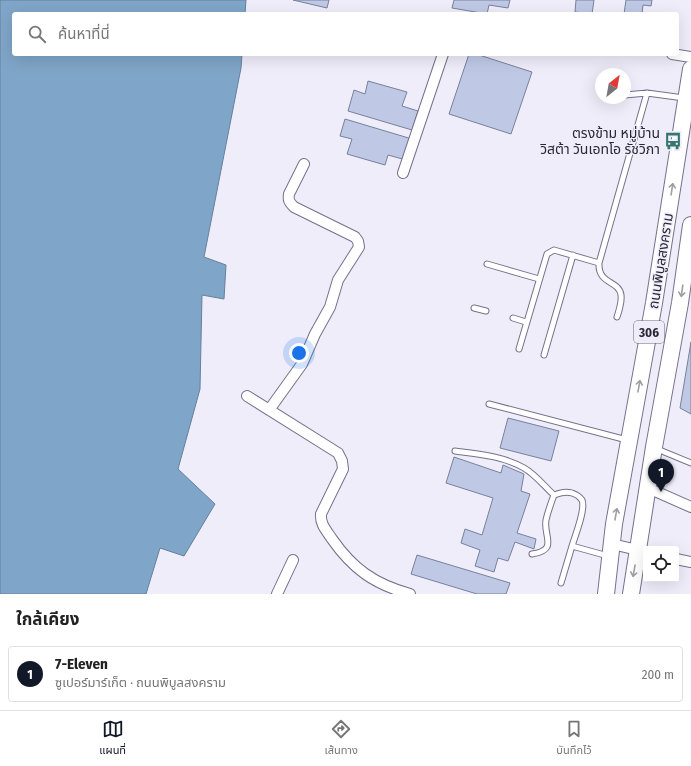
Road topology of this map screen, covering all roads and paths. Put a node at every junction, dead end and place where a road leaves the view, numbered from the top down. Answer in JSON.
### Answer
{"nodes":[{"id":1,"x":679,"y":55,"type":"edge"},
{"id":2,"x":442,"y":56,"type":"edge"},
{"id":3,"x":691,"y":57,"type":"edge"},
{"id":4,"x":691,"y":69,"type":"edge"},
{"id":5,"x":647,"y":93,"type":"junction"},
{"id":6,"x":631,"y":94,"type":"edge"},
{"id":7,"x":686,"y":98,"type":"junction"},
{"id":8,"x":304,"y":164,"type":"dead end"},
{"id":9,"x":403,"y":173,"type":"dead end"},
{"id":10,"x":690,"y":234,"type":"edge"},
{"id":11,"x":573,"y":255,"type":"junction"},
{"id":12,"x":599,"y":263,"type":"junction"},
{"id":13,"x":487,"y":264,"type":"dead end"},
{"id":14,"x":539,"y":279,"type":"junction"},
{"id":15,"x":474,"y":308,"type":"dead end"},
{"id":16,"x":486,"y":311,"type":"dead end"},
{"id":17,"x":617,"y":317,"type":"dead end"},
{"id":18,"x":513,"y":318,"type":"dead end"},
{"id":19,"x":526,"y":322,"type":"junction"},
{"id":20,"x":519,"y":349,"type":"dead end"},
{"id":21,"x":544,"y":355,"type":"dead end"},
{"id":22,"x":247,"y":396,"type":"dead end"},
{"id":23,"x":489,"y":404,"type":"dead end"},
{"id":24,"x":269,"y":410,"type":"junction"},
{"id":25,"x":629,"y":441,"type":"junction"},
{"id":26,"x":654,"y":447,"type":"junction"},
{"id":27,"x":455,"y":451,"type":"dead end"},
{"id":28,"x":691,"y":463,"type":"edge"},
{"id":29,"x":648,"y":488,"type":"junction"},
{"id":30,"x":554,"y":495,"type":"junction"},
{"id":31,"x":691,"y":507,"type":"edge"},
{"id":32,"x":572,"y":546,"type":"junction"},
{"id":33,"x":611,"y":551,"type":"junction"},
{"id":34,"x":642,"y":551,"type":"edge"},
{"id":35,"x":532,"y":554,"type":"dead end"},
{"id":36,"x":293,"y":560,"type":"dead end"},
{"id":37,"x":679,"y":560,"type":"edge"},
{"id":38,"x":691,"y":562,"type":"edge"},
{"id":39,"x":561,"y":583,"type":"dead end"},
{"id":40,"x":610,"y":593,"type":"edge"},
{"id":41,"x":277,"y":594,"type":"edge"},
{"id":42,"x":410,"y":594,"type":"edge"},
{"id":43,"x":630,"y":594,"type":"edge"}],
"edges":[{"from":1,"to":3,"type":"street"},
{"from":2,"to":9,"type":"street"},
{"from":4,"to":7,"type":"main road","name":"ถนนพิบูลสงคราม","number":"306"},
{"from":5,"to":6,"type":"lane"},
{"from":5,"to":7,"type":"lane"},
{"from":5,"to":12,"type":"lane"},
{"from":25,"to":7,"type":"main road","name":"ถนนพิบูลสงคราม","number":"306","one_way":true},
{"from":8,"to":24,"type":"street"},
{"from":10,"to":26,"type":"main road","name":"ถนนพิบูลสงคราม","number":"306","one_way":true},
{"from":11,"to":12,"type":"lane"},
{"from":11,"to":14,"type":"lane"},
{"from":11,"to":21,"type":"lane"},
{"from":12,"to":17,"type":"lane"},
{"from":13,"to":14,"type":"lane"},
{"from":14,"to":19,"type":"lane"},
{"from":15,"to":16,"type":"lane"},
{"from":18,"to":19,"type":"lane"},
{"from":19,"to":20,"type":"lane"},
{"from":22,"to":24,"type":"street"},
{"from":23,"to":25,"type":"lane"},
{"from":24,"to":42,"type":"street"},
{"from":33,"to":25,"type":"main road","name":"ถนนพิบูลสงคราม","number":"306","one_way":true},
{"from":26,"to":28,"type":"lane"},
{"from":26,"to":29,"type":"main road","name":"ถนนพิบูลสงคราม","number":"306"},
{"from":27,"to":30,"type":"lane"},
{"from":29,"to":31,"type":"street"},
{"from":29,"to":34,"type":"main road","name":"ถนนพิบูลสงคราม","number":"306"},
{"from":30,"to":32,"type":"lane"},
{"from":30,"to":35,"type":"lane"},
{"from":32,"to":33,"type":"lane"},
{"from":32,"to":39,"type":"lane"},
{"from":33,"to":34,"type":"street"},
{"from":33,"to":40,"type":"main road","name":"ถนนพิบูลสงคราม","number":"306"},
{"from":34,"to":43,"type":"main road","name":"ถนนพิบูลสงคราม","number":"306","one_way":true},
{"from":36,"to":41,"type":"street"},
{"from":37,"to":38,"type":"street"}]}
